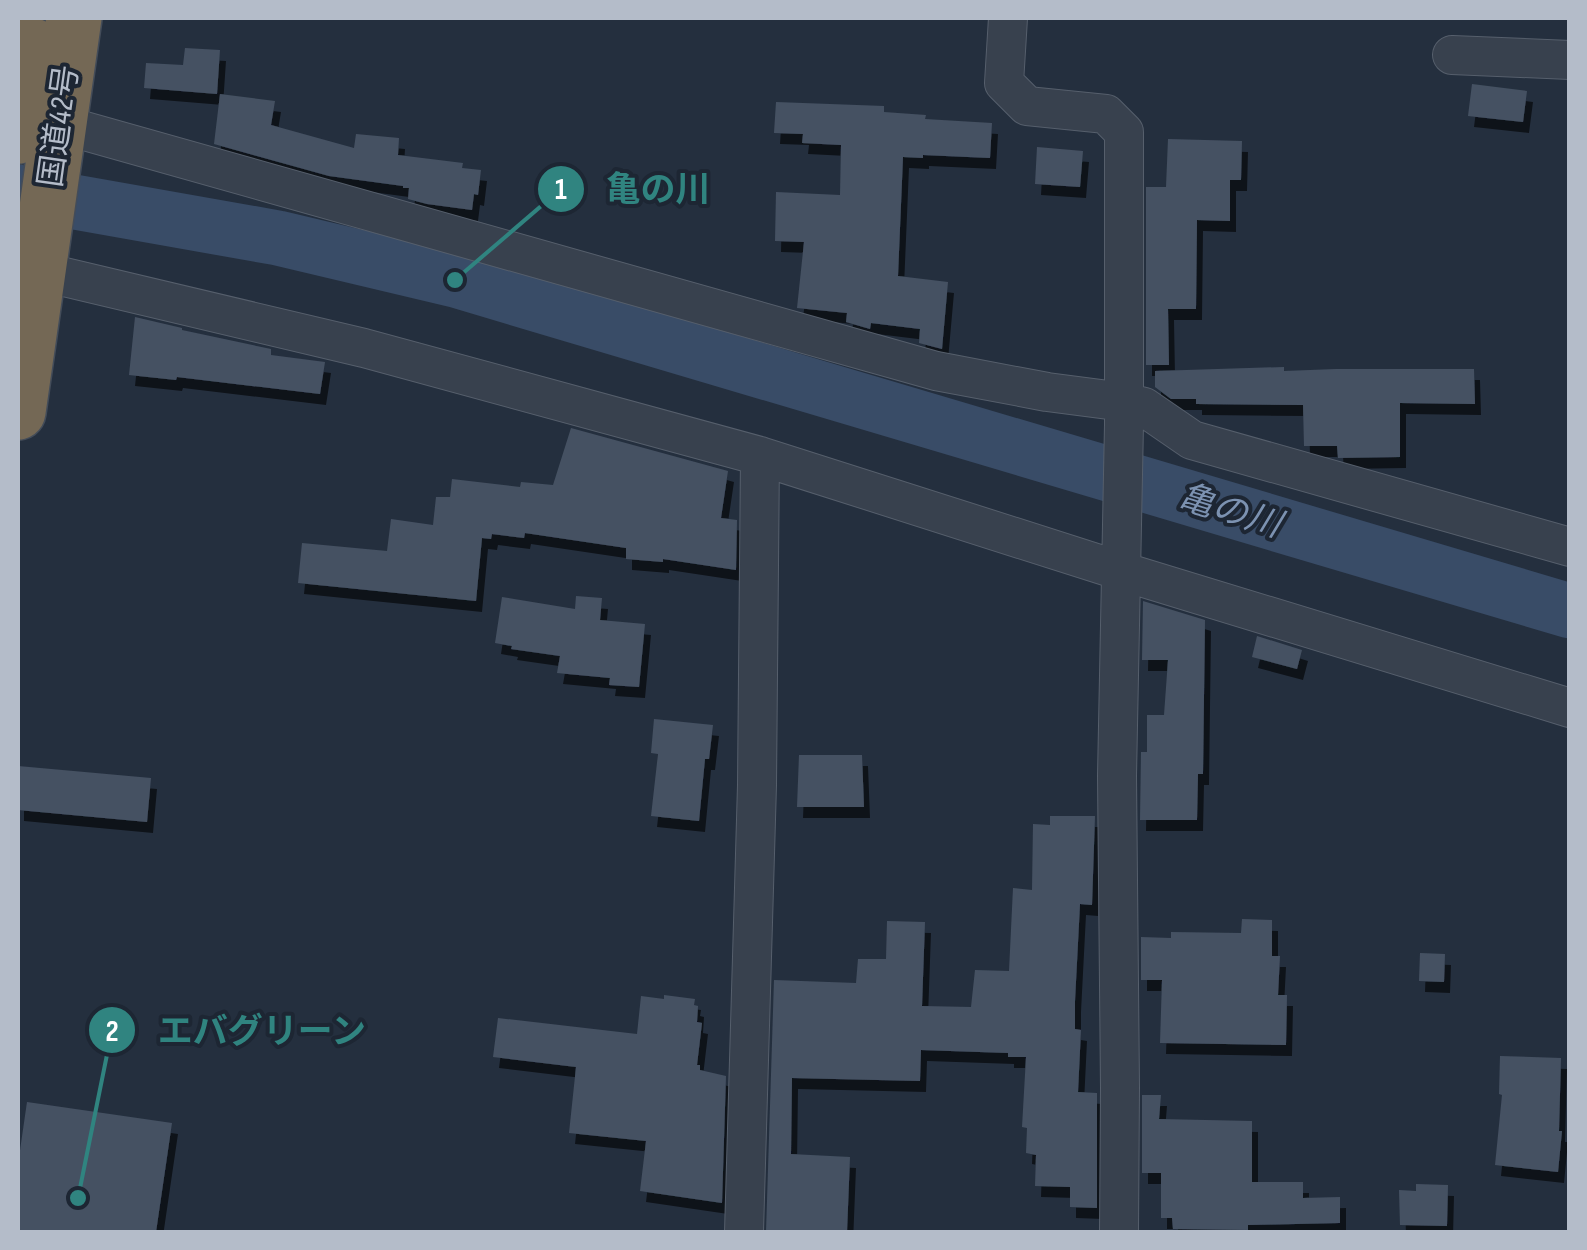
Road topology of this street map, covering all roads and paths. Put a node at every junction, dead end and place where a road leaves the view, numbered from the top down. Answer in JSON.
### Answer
{"nodes":[{"id":1,"x":35,"y":18,"type":"edge"},
{"id":2,"x":74,"y":18,"type":"edge"},
{"id":3,"x":1008,"y":18,"type":"edge"},
{"id":4,"x":1452,"y":55,"type":"dead end"},
{"id":5,"x":1570,"y":60,"type":"edge"},
{"id":6,"x":32,"y":125,"type":"edge"},
{"id":7,"x":31,"y":266,"type":"edge"},
{"id":8,"x":18,"y":412,"type":"edge"},
{"id":9,"x":1124,"y":413,"type":"junction"},
{"id":10,"x":760,"y":456,"type":"junction"},
{"id":11,"x":1570,"y":547,"type":"edge"},
{"id":12,"x":1121,"y":563,"type":"junction"},
{"id":13,"x":1570,"y":708,"type":"edge"},
{"id":14,"x":744,"y":1232,"type":"edge"},
{"id":15,"x":1119,"y":1232,"type":"edge"}],
"edges":[{"from":1,"to":6,"type":"highway","name":"国道42号"},
{"from":2,"to":6,"type":"highway","name":"国道42号"},
{"from":3,"to":9,"type":"street"},
{"from":4,"to":5,"type":"street"},
{"from":6,"to":7,"type":"highway","name":"国道42号"},
{"from":6,"to":9,"type":"street"},
{"from":7,"to":8,"type":"highway","name":"国道42号"},
{"from":7,"to":10,"type":"street"},
{"from":9,"to":11,"type":"street"},
{"from":9,"to":12,"type":"street"},
{"from":10,"to":12,"type":"street"},
{"from":10,"to":14,"type":"street"},
{"from":12,"to":13,"type":"street"},
{"from":12,"to":15,"type":"street"}]}
